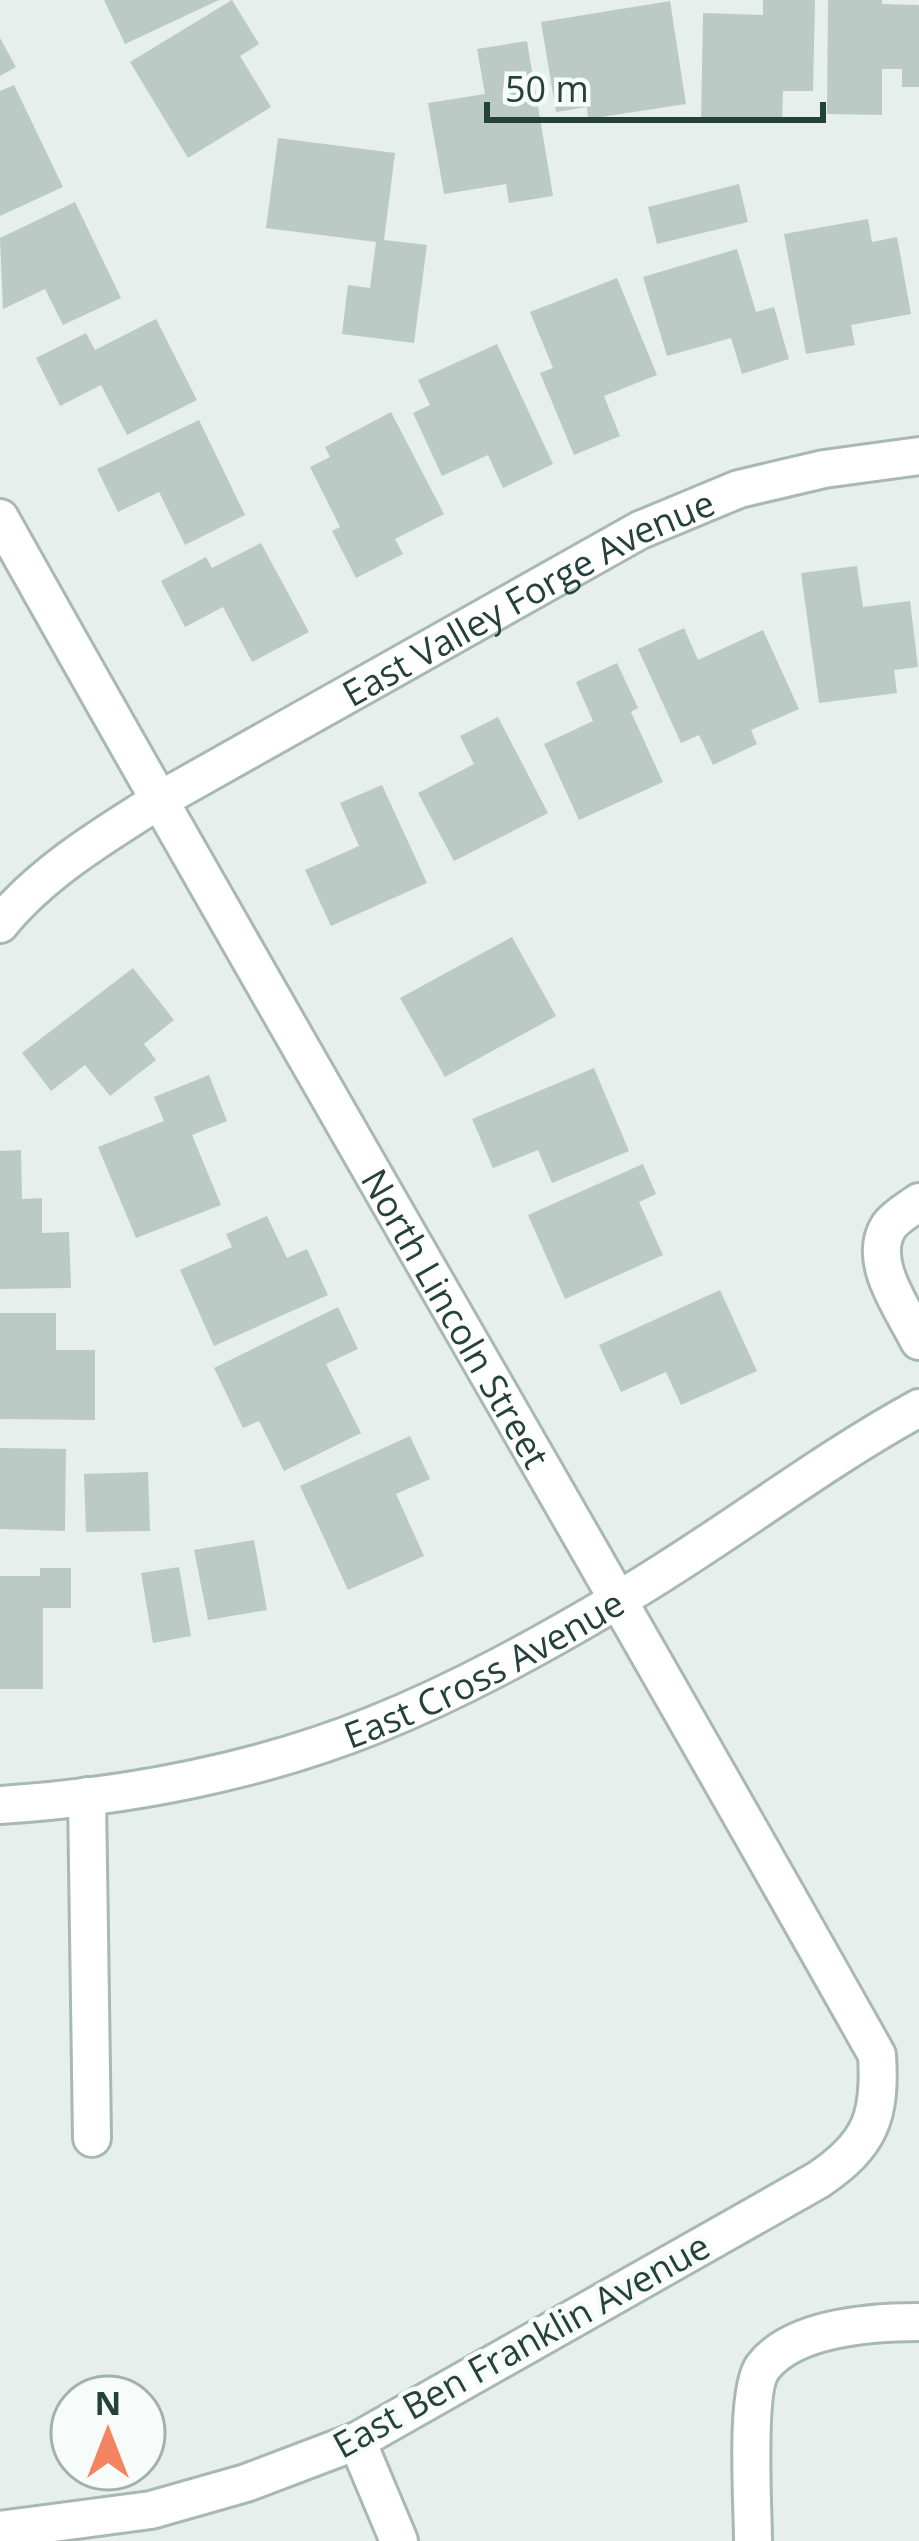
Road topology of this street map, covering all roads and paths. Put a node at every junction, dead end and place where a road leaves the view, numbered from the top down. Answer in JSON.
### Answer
{"nodes":[{"id":1,"x":919,"y":455,"type":"edge"},
{"id":2,"x":0,"y":518,"type":"edge"},
{"id":3,"x":158,"y":801,"type":"junction"},
{"id":4,"x":0,"y":924,"type":"edge"},
{"id":5,"x":919,"y":1202,"type":"edge"},
{"id":6,"x":919,"y":1341,"type":"edge"},
{"id":7,"x":919,"y":1408,"type":"edge"},
{"id":8,"x":620,"y":1599,"type":"junction"},
{"id":9,"x":87,"y":1796,"type":"junction"},
{"id":10,"x":0,"y":1805,"type":"edge"},
{"id":11,"x":871,"y":2127,"type":"joint"},
{"id":12,"x":92,"y":2138,"type":"dead end"},
{"id":13,"x":919,"y":2322,"type":"edge"},
{"id":14,"x":357,"y":2441,"type":"junction"},
{"id":15,"x":0,"y":2530,"type":"edge"},
{"id":16,"x":399,"y":2541,"type":"edge"},
{"id":17,"x":753,"y":2541,"type":"edge"}],
"edges":[{"from":1,"to":3,"type":"street","name":"East Valley Forge Avenue"},
{"from":2,"to":3,"type":"street","name":"North Lincoln Street"},
{"from":3,"to":4,"type":"street","name":"East Valley Forge Avenue"},
{"from":3,"to":8,"type":"street","name":"North Lincoln Street"},
{"from":5,"to":6,"type":"street"},
{"from":7,"to":8,"type":"street","name":"East Cross Avenue"},
{"from":8,"to":9,"type":"street","name":"East Cross Avenue"},
{"from":8,"to":11,"type":"street","name":"North Lincoln Street"},
{"from":9,"to":10,"type":"street","name":"East Cross Avenue"},
{"from":9,"to":12,"type":"street"},
{"from":11,"to":14,"type":"street","name":"East Ben Franklin Avenue"},
{"from":13,"to":17,"type":"street"},
{"from":14,"to":15,"type":"street","name":"East Ben Franklin Avenue"},
{"from":14,"to":16,"type":"street"}]}
